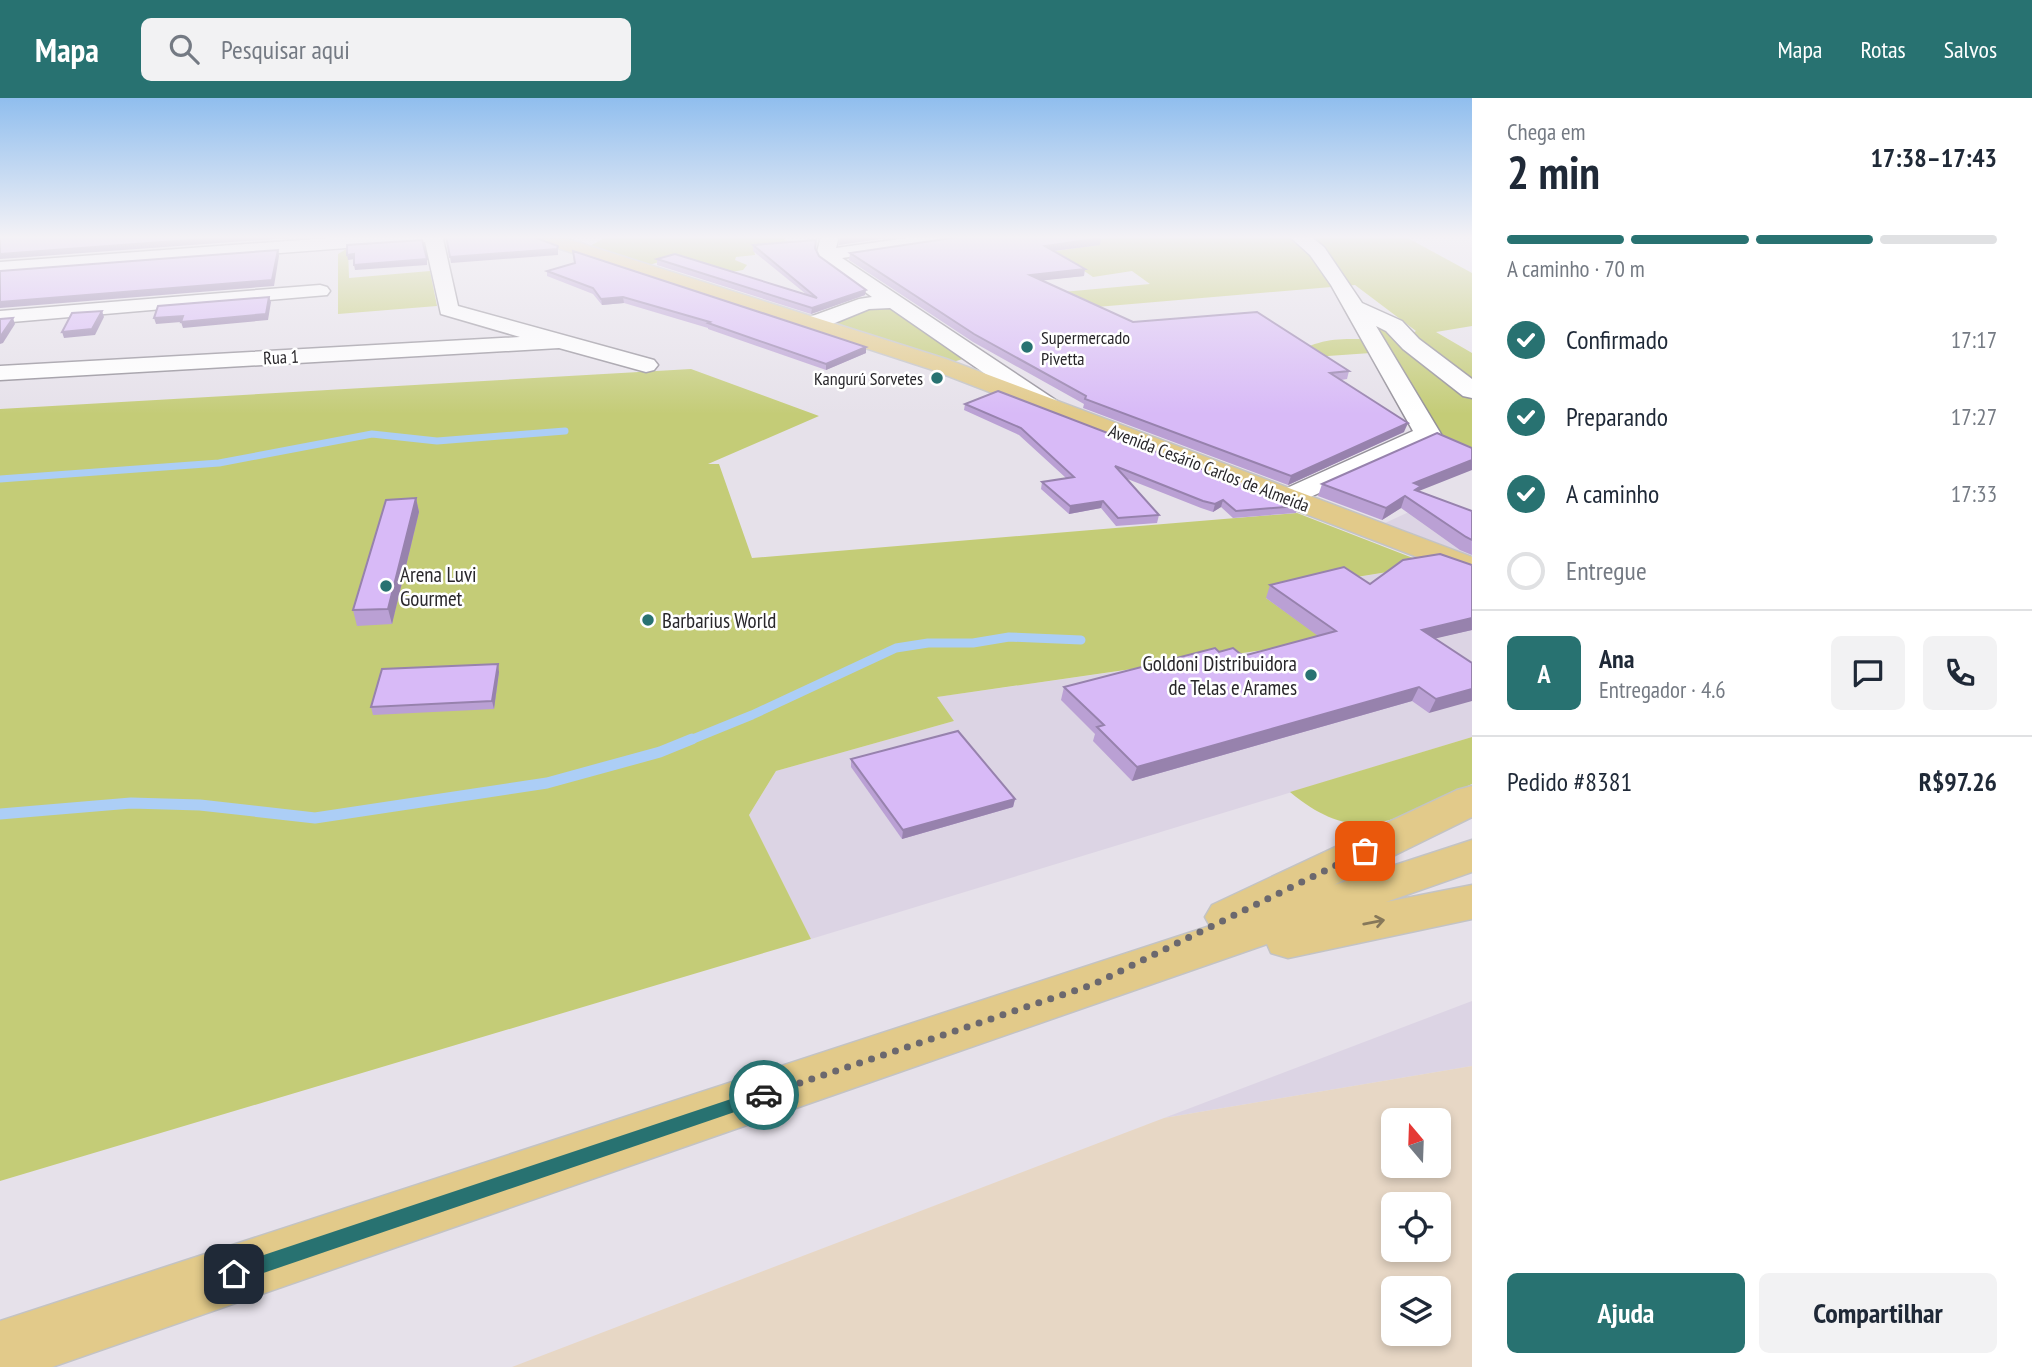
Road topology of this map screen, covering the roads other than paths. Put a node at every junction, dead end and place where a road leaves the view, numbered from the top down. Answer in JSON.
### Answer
{"nodes":[{"id":1,"x":268,"y":295,"type":"edge"},
{"id":2,"x":320,"y":295,"type":"edge"},
{"id":3,"x":445,"y":295,"type":"edge"},
{"id":4,"x":723,"y":295,"type":"edge"},
{"id":5,"x":861,"y":295,"type":"edge"},
{"id":6,"x":888,"y":295,"type":"edge"},
{"id":7,"x":1346,"y":295,"type":"edge"},
{"id":8,"x":897,"y":302,"type":"junction"},
{"id":9,"x":866,"y":303,"type":"junction"},
{"id":10,"x":1355,"y":308,"type":"junction"},
{"id":11,"x":0,"y":317,"type":"edge"},
{"id":12,"x":812,"y":324,"type":"junction"},
{"id":13,"x":563,"y":341,"type":"junction"},
{"id":14,"x":317,"y":355,"type":"junction"},
{"id":15,"x":981,"y":359,"type":"junction"},
{"id":16,"x":646,"y":365,"type":"dead end"},
{"id":17,"x":947,"y":367,"type":"junction"},
{"id":18,"x":0,"y":373,"type":"edge"},
{"id":19,"x":1472,"y":391,"type":"edge"},
{"id":20,"x":1051,"y":408,"type":"junction"},
{"id":21,"x":1288,"y":498,"type":"junction"},
{"id":22,"x":1472,"y":568,"type":"edge"},
{"id":23,"x":1472,"y":800,"type":"edge"},
{"id":24,"x":1472,"y":856,"type":"edge"},
{"id":25,"x":1472,"y":902,"type":"edge"},
{"id":26,"x":1092,"y":985,"type":"junction"},
{"id":27,"x":0,"y":1353,"type":"edge"}],
"edges":[{"from":1,"to":11,"type":"street"},
{"from":2,"to":14,"type":"street"},
{"from":3,"to":13,"type":"street"},
{"from":4,"to":12,"type":"main road","name":"Avenida Cesário Carlos de Almeida"},
{"from":5,"to":9,"type":"street"},
{"from":6,"to":8,"type":"street"},
{"from":7,"to":10,"type":"street"},
{"from":8,"to":9,"type":"street"},
{"from":8,"to":15,"type":"street"},
{"from":9,"to":12,"type":"street"},
{"from":10,"to":19,"type":"street"},
{"from":10,"to":21,"type":"street"},
{"from":12,"to":17,"type":"main road","name":"Avenida Cesário Carlos de Almeida"},
{"from":13,"to":14,"type":"street","name":"Rua 1"},
{"from":13,"to":16,"type":"street"},
{"from":14,"to":18,"type":"street","name":"Rua 1"},
{"from":15,"to":17,"type":"street"},
{"from":15,"to":20,"type":"street"},
{"from":17,"to":20,"type":"main road","name":"Avenida Cesário Carlos de Almeida"},
{"from":20,"to":21,"type":"main road","name":"Avenida Cesário Carlos de Almeida"},
{"from":21,"to":22,"type":"main road","name":"Avenida Cesário Carlos de Almeida"},
{"from":23,"to":26,"type":"main road"},
{"from":24,"to":26,"type":"main road"},
{"from":26,"to":25,"type":"main road","one_way":true},
{"from":26,"to":27,"type":"main road"}]}
